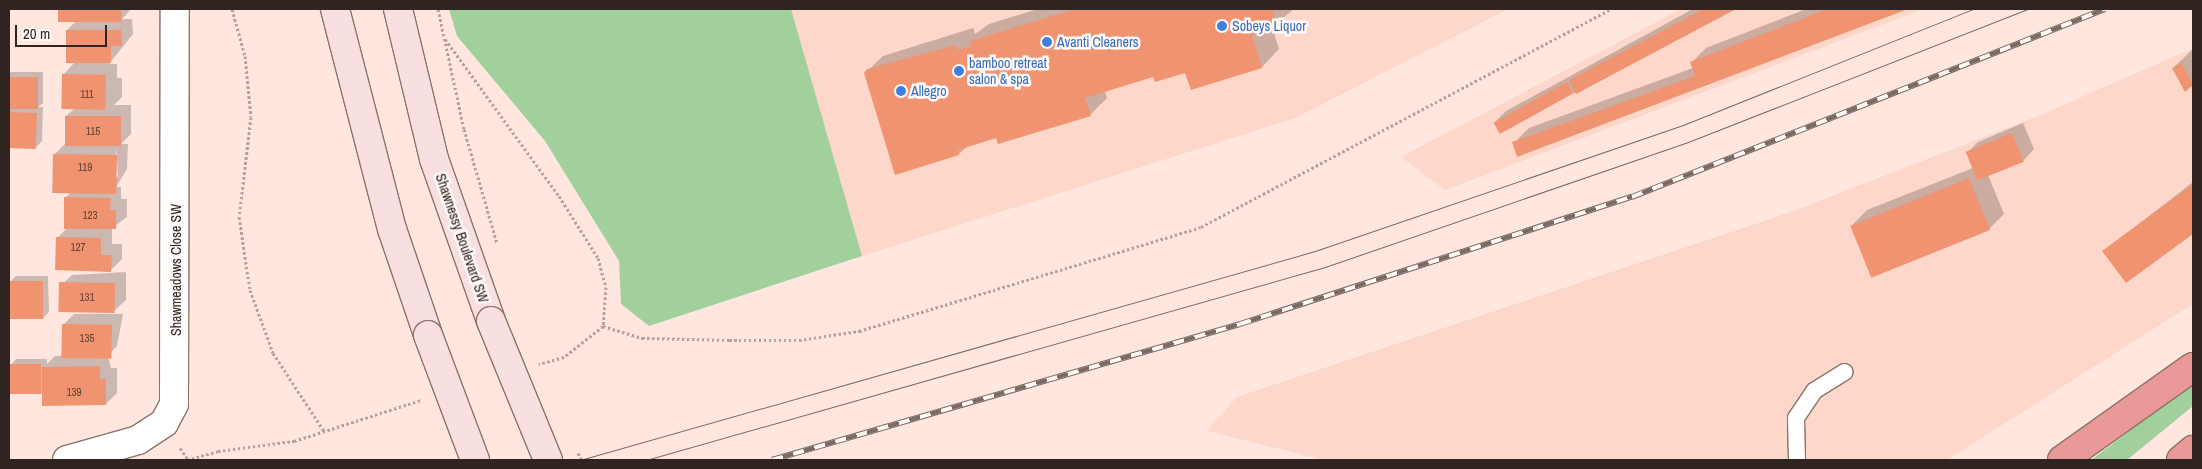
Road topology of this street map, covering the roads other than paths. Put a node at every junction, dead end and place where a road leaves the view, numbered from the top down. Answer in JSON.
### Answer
{"nodes":[{"id":1,"x":175,"y":9,"type":"edge"},
{"id":2,"x":335,"y":9,"type":"edge"},
{"id":3,"x":398,"y":9,"type":"edge"},
{"id":4,"x":2193,"y":367,"type":"edge"},
{"id":5,"x":1845,"y":372,"type":"dead end"},
{"id":6,"x":2193,"y":450,"type":"edge"},
{"id":7,"x":66,"y":460,"type":"edge"},
{"id":8,"x":475,"y":460,"type":"edge"},
{"id":9,"x":548,"y":460,"type":"edge"},
{"id":10,"x":1797,"y":460,"type":"edge"},
{"id":11,"x":2062,"y":460,"type":"edge"},
{"id":12,"x":2181,"y":460,"type":"edge"}],
"edges":[{"from":1,"to":7,"type":"street","name":"Shawmeadows Close SW"},
{"from":2,"to":8,"type":"main road","bridge":true},
{"from":3,"to":9,"type":"main road","name":"Shawnessy Boulevard SW","bridge":true},
{"from":4,"to":11,"type":"highway"},
{"from":5,"to":10,"type":"lane"},
{"from":6,"to":12,"type":"highway"}]}
